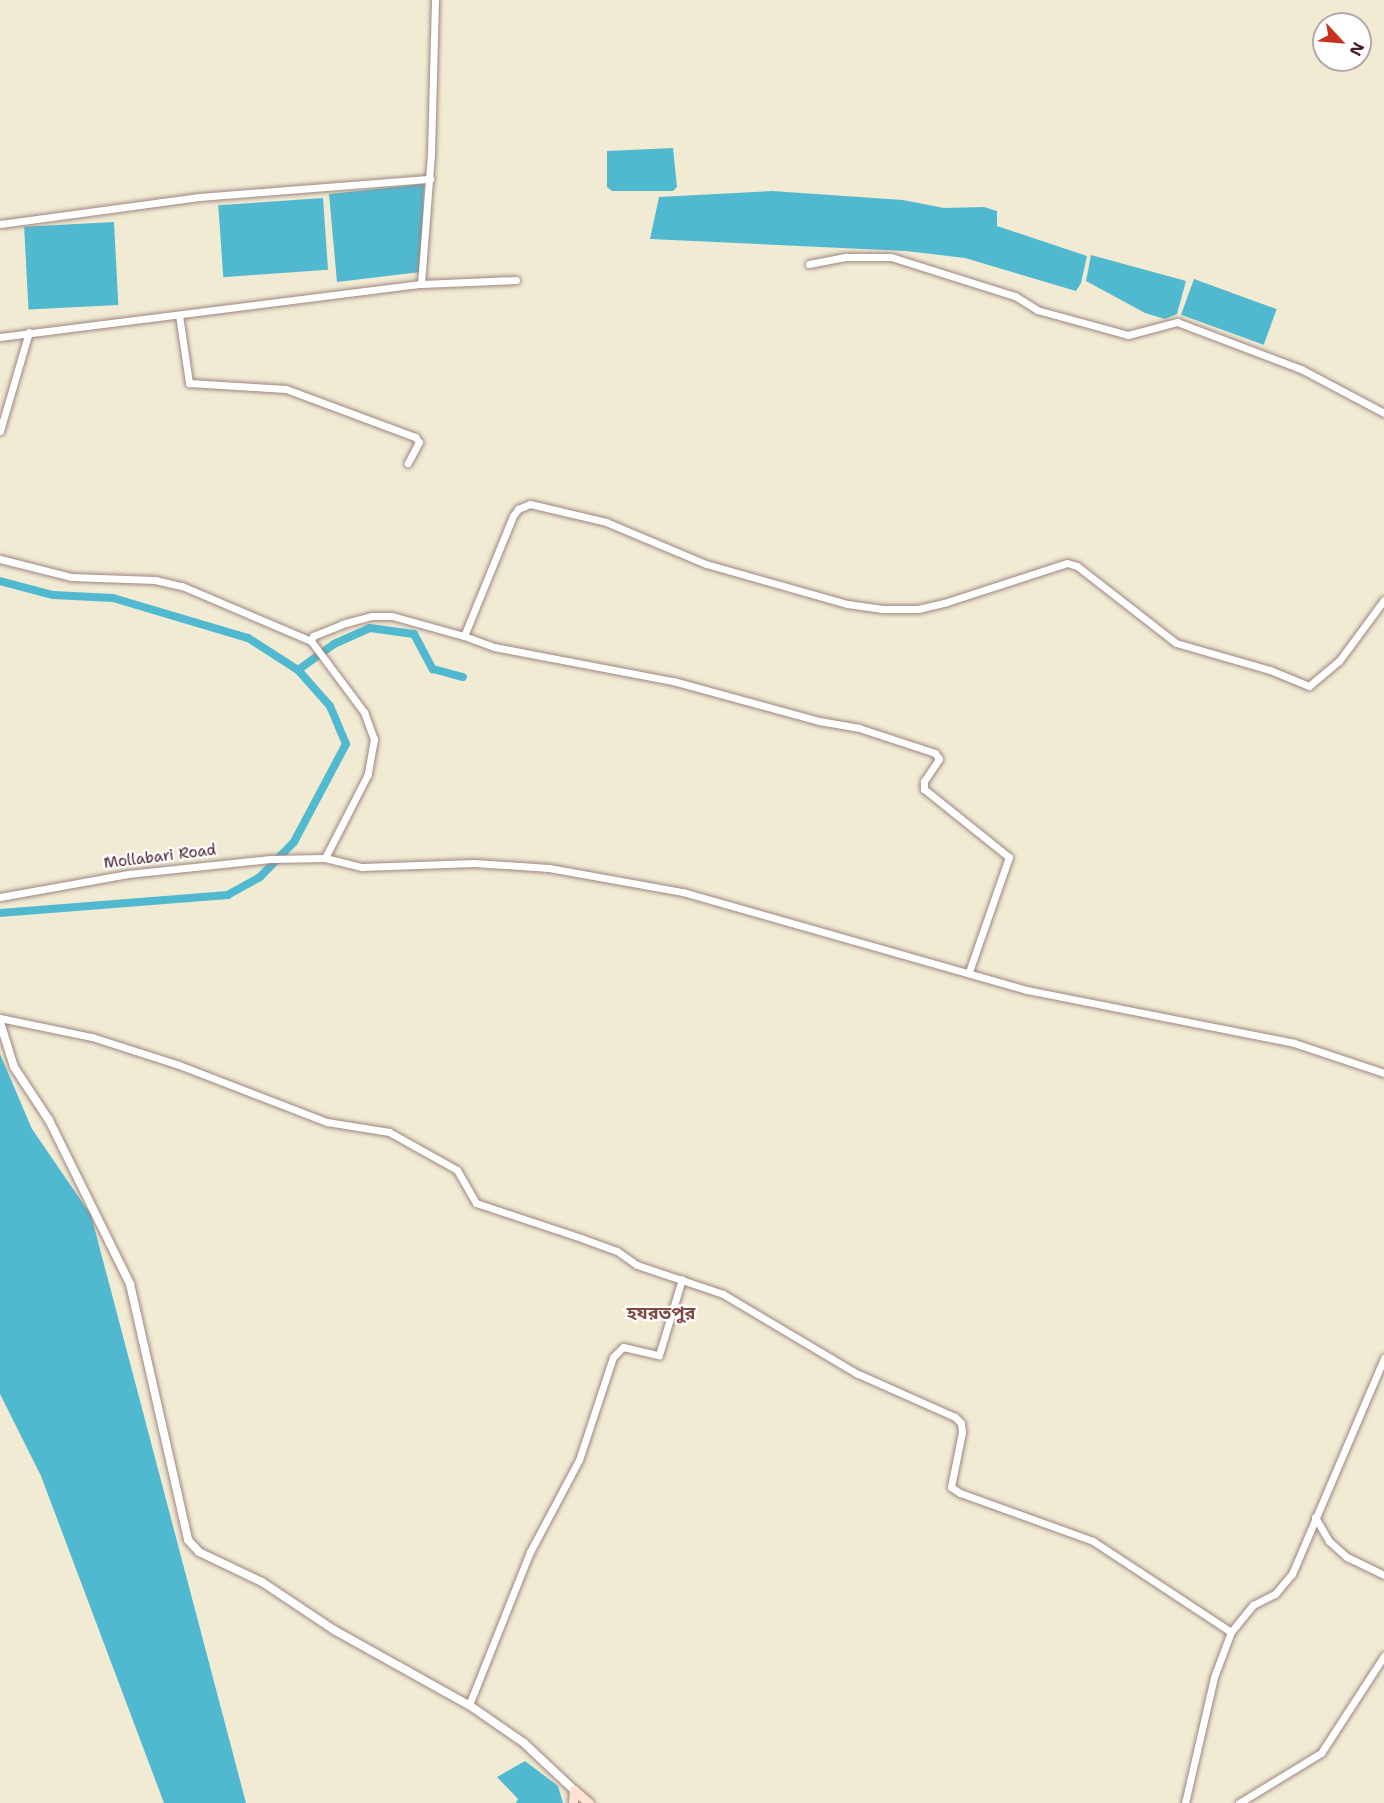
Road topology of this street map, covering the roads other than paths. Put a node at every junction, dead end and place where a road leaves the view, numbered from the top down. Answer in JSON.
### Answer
{"nodes":[{"id":1,"x":435,"y":0,"type":"edge"},
{"id":2,"x":430,"y":179,"type":"junction"},
{"id":3,"x":0,"y":224,"type":"edge"},
{"id":4,"x":809,"y":264,"type":"dead end"},
{"id":5,"x":516,"y":280,"type":"dead end"},
{"id":6,"x":421,"y":284,"type":"junction"},
{"id":7,"x":179,"y":315,"type":"junction"},
{"id":8,"x":29,"y":332,"type":"junction"},
{"id":9,"x":0,"y":337,"type":"edge"},
{"id":10,"x":1384,"y":413,"type":"edge"},
{"id":11,"x":0,"y":431,"type":"edge"},
{"id":12,"x":408,"y":463,"type":"dead end"},
{"id":13,"x":0,"y":559,"type":"edge"},
{"id":14,"x":1384,"y":600,"type":"edge"},
{"id":15,"x":464,"y":636,"type":"junction"},
{"id":16,"x":312,"y":643,"type":"junction"},
{"id":17,"x":325,"y":858,"type":"junction"},
{"id":18,"x":0,"y":897,"type":"edge"},
{"id":19,"x":969,"y":972,"type":"junction"},
{"id":20,"x":0,"y":1020,"type":"edge"},
{"id":21,"x":1384,"y":1073,"type":"edge"},
{"id":22,"x":682,"y":1279,"type":"junction"},
{"id":23,"x":1384,"y":1358,"type":"edge"},
{"id":24,"x":1315,"y":1517,"type":"junction"},
{"id":25,"x":1384,"y":1575,"type":"edge"},
{"id":26,"x":1231,"y":1632,"type":"junction"},
{"id":27,"x":1384,"y":1656,"type":"edge"},
{"id":28,"x":469,"y":1705,"type":"junction"},
{"id":29,"x":574,"y":1790,"type":"junction"},
{"id":30,"x":573,"y":1803,"type":"edge"},
{"id":31,"x":589,"y":1803,"type":"edge"},
{"id":32,"x":1185,"y":1803,"type":"edge"},
{"id":33,"x":1239,"y":1803,"type":"edge"}],
"edges":[{"from":1,"to":2,"type":"street"},
{"from":2,"to":3,"type":"street"},
{"from":2,"to":6,"type":"street"},
{"from":4,"to":10,"type":"street"},
{"from":5,"to":6,"type":"street"},
{"from":6,"to":7,"type":"street"},
{"from":7,"to":8,"type":"street"},
{"from":7,"to":12,"type":"street"},
{"from":8,"to":9,"type":"street"},
{"from":8,"to":11,"type":"street"},
{"from":13,"to":16,"type":"street"},
{"from":14,"to":15,"type":"street"},
{"from":15,"to":16,"type":"street"},
{"from":15,"to":19,"type":"street"},
{"from":16,"to":17,"type":"street"},
{"from":17,"to":18,"type":"street","name":"Mollabari Road"},
{"from":17,"to":19,"type":"street","name":"Mollabari Road"},
{"from":19,"to":21,"type":"street","name":"Mollabari Road"},
{"from":20,"to":22,"type":"street"},
{"from":20,"to":28,"type":"street"},
{"from":22,"to":26,"type":"street"},
{"from":22,"to":28,"type":"street"},
{"from":23,"to":24,"type":"street"},
{"from":24,"to":25,"type":"street"},
{"from":24,"to":26,"type":"street"},
{"from":26,"to":32,"type":"street"},
{"from":27,"to":33,"type":"street"},
{"from":28,"to":29,"type":"street"},
{"from":29,"to":30,"type":"main road"},
{"from":29,"to":31,"type":"main road"}]}
